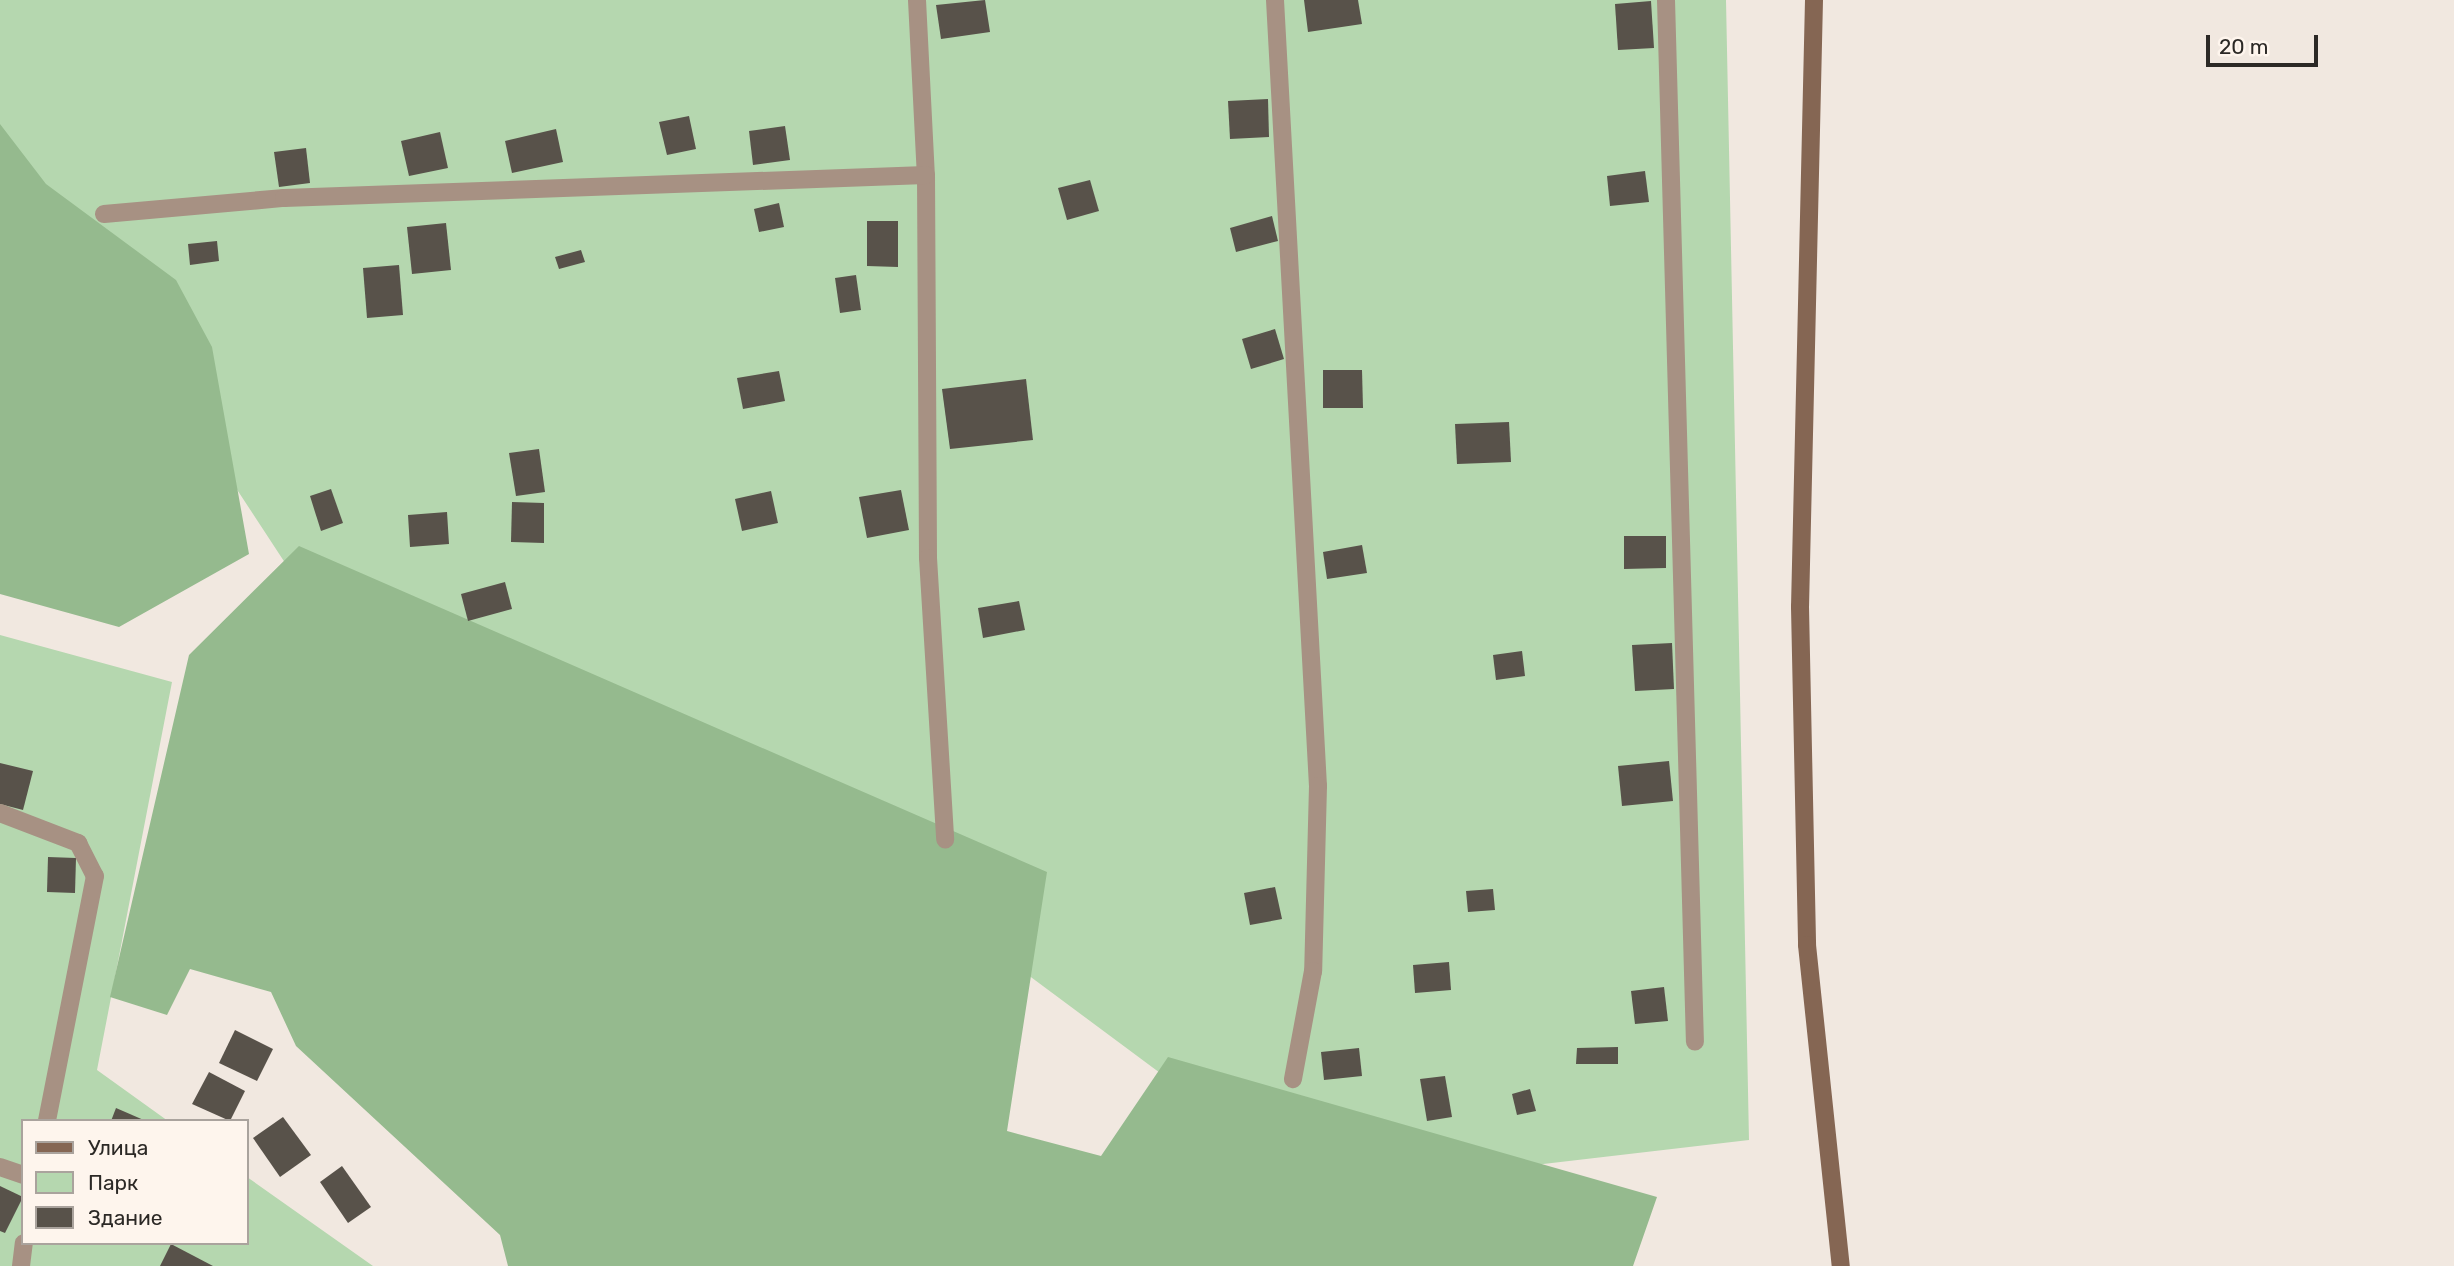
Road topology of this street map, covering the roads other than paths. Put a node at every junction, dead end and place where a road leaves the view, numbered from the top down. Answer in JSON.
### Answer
{"nodes":[{"id":1,"x":917,"y":0,"type":"edge"},
{"id":2,"x":1275,"y":0,"type":"edge"},
{"id":3,"x":1666,"y":0,"type":"edge"},
{"id":4,"x":1814,"y":0,"type":"edge"},
{"id":5,"x":926,"y":175,"type":"junction"},
{"id":6,"x":104,"y":214,"type":"dead end"},
{"id":7,"x":0,"y":813,"type":"edge"},
{"id":8,"x":945,"y":839,"type":"dead end"},
{"id":9,"x":1695,"y":1042,"type":"dead end"},
{"id":10,"x":1293,"y":1079,"type":"dead end"},
{"id":11,"x":47,"y":1119,"type":"edge"},
{"id":12,"x":0,"y":1167,"type":"edge"},
{"id":13,"x":21,"y":1174,"type":"edge"},
{"id":14,"x":24,"y":1245,"type":"edge"},
{"id":15,"x":20,"y":1266,"type":"edge"},
{"id":16,"x":1841,"y":1266,"type":"edge"}],
"edges":[{"from":1,"to":5,"type":"lane"},
{"from":2,"to":10,"type":"lane"},
{"from":3,"to":9,"type":"lane"},
{"from":4,"to":16,"type":"main road"},
{"from":5,"to":6,"type":"lane"},
{"from":5,"to":8,"type":"lane"},
{"from":7,"to":11,"type":"lane"},
{"from":12,"to":13,"type":"lane"},
{"from":14,"to":15,"type":"lane"}]}
